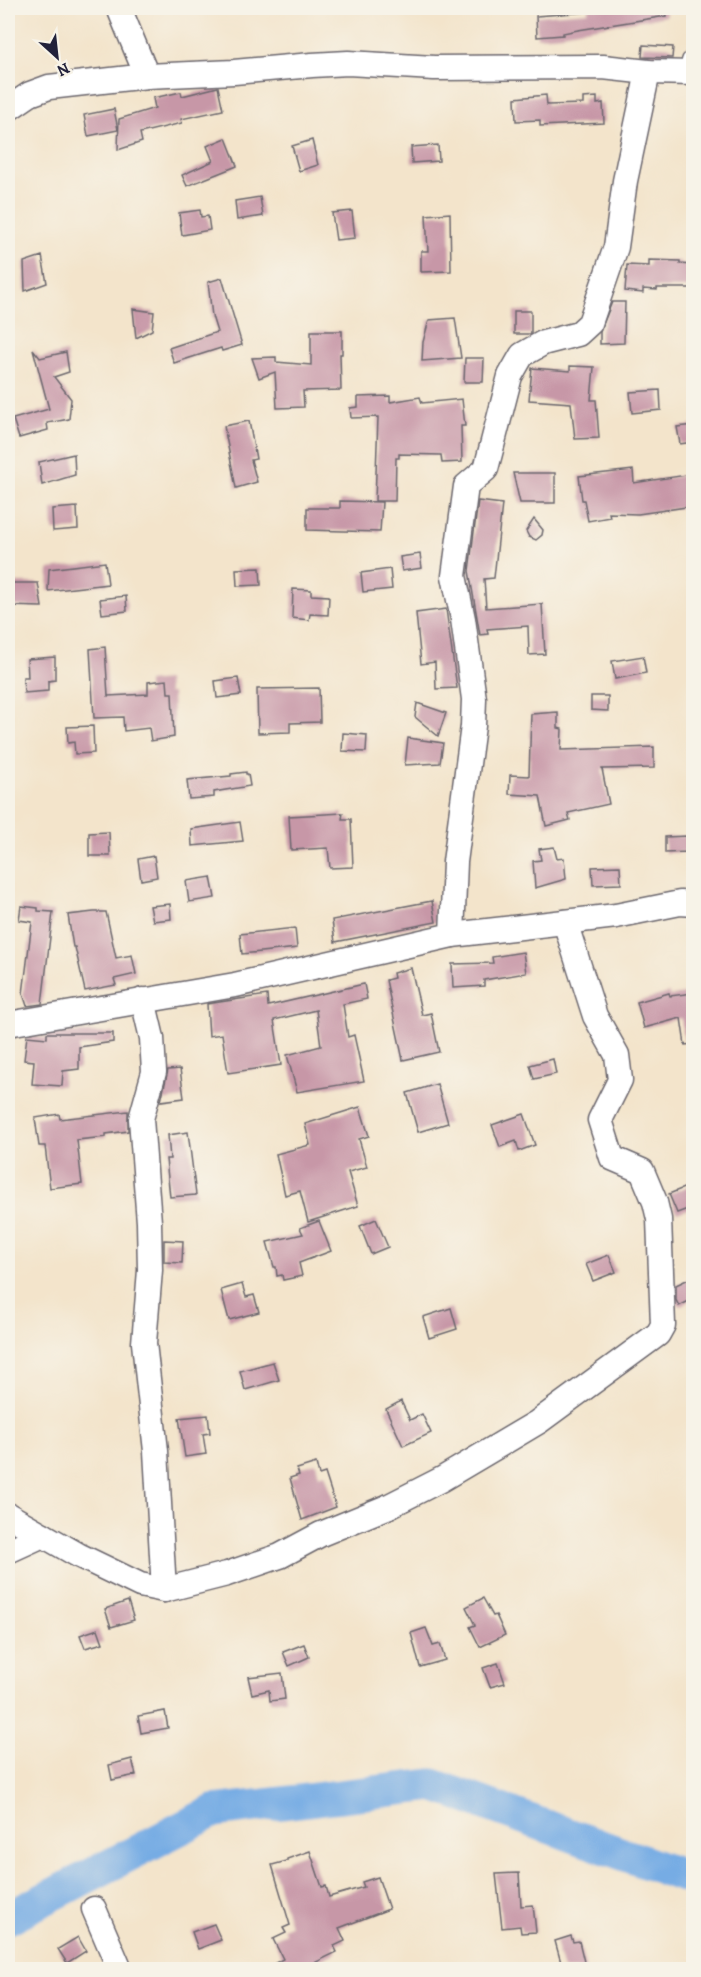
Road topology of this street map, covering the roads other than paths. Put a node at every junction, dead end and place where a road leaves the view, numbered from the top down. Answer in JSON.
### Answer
{"nodes":[{"id":1,"x":118,"y":8,"type":"edge"},
{"id":2,"x":693,"y":69,"type":"edge"},
{"id":3,"x":648,"y":72,"type":"junction"},
{"id":4,"x":147,"y":76,"type":"junction"},
{"id":5,"x":8,"y":109,"type":"edge"},
{"id":6,"x":693,"y":904,"type":"edge"},
{"id":7,"x":565,"y":922,"type":"junction"},
{"id":8,"x":452,"y":936,"type":"junction"},
{"id":9,"x":142,"y":1000,"type":"junction"},
{"id":10,"x":8,"y":1023,"type":"edge"},
{"id":11,"x":8,"y":1515,"type":"edge"},
{"id":12,"x":43,"y":1535,"type":"junction"},
{"id":13,"x":8,"y":1551,"type":"edge"},
{"id":14,"x":164,"y":1590,"type":"junction"},
{"id":15,"x":94,"y":1909,"type":"dead end"},
{"id":16,"x":120,"y":1970,"type":"edge"}],
"edges":[{"from":1,"to":4,"type":"street"},
{"from":2,"to":3,"type":"street"},
{"from":3,"to":4,"type":"street"},
{"from":3,"to":8,"type":"street"},
{"from":4,"to":5,"type":"street"},
{"from":6,"to":7,"type":"street"},
{"from":7,"to":8,"type":"street"},
{"from":7,"to":14,"type":"street"},
{"from":8,"to":9,"type":"street"},
{"from":9,"to":10,"type":"street"},
{"from":9,"to":14,"type":"street"},
{"from":11,"to":12,"type":"street"},
{"from":12,"to":13,"type":"street"},
{"from":12,"to":14,"type":"street"},
{"from":15,"to":16,"type":"street"}]}
